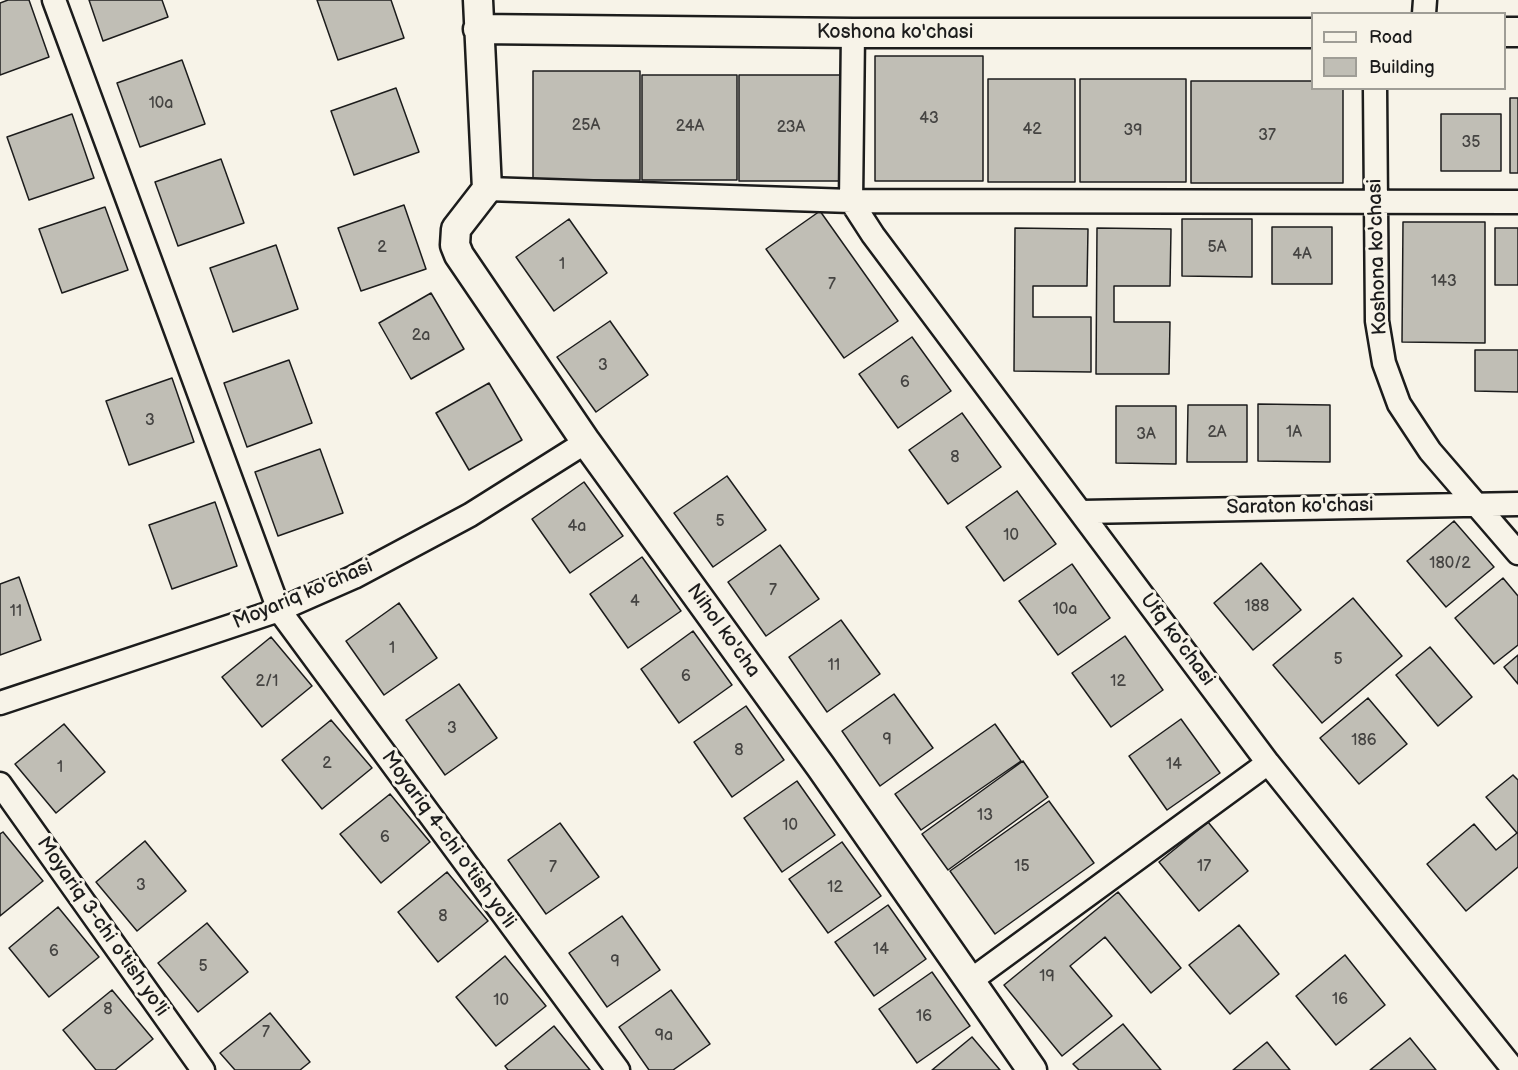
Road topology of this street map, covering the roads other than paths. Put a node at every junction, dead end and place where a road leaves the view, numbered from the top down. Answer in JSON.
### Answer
{"nodes":[{"id":1,"x":54,"y":0,"type":"edge"},
{"id":2,"x":478,"y":0,"type":"edge"},
{"id":3,"x":478,"y":29,"type":"junction"},
{"id":4,"x":853,"y":33,"type":"junction"},
{"id":5,"x":1311,"y":33,"type":"edge"},
{"id":6,"x":1376,"y":90,"type":"edge"},
{"id":7,"x":487,"y":189,"type":"junction"},
{"id":8,"x":851,"y":201,"type":"junction"},
{"id":9,"x":1376,"y":202,"type":"junction"},
{"id":10,"x":1518,"y":202,"type":"edge"},
{"id":11,"x":586,"y":442,"type":"junction"},
{"id":12,"x":1477,"y":503,"type":"junction"},
{"id":13,"x":1518,"y":504,"type":"edge"},
{"id":14,"x":1082,"y":512,"type":"junction"},
{"id":15,"x":1518,"y":554,"type":"edge"},
{"id":16,"x":279,"y":610,"type":"junction"},
{"id":17,"x":0,"y":703,"type":"edge"},
{"id":18,"x":1268,"y":763,"type":"junction"},
{"id":19,"x":0,"y":784,"type":"edge"},
{"id":20,"x":970,"y":981,"type":"junction"},
{"id":21,"x":203,"y":1070,"type":"edge"},
{"id":22,"x":618,"y":1070,"type":"edge"},
{"id":23,"x":1032,"y":1070,"type":"edge"},
{"id":24,"x":1514,"y":1070,"type":"edge"}],
"edges":[{"from":1,"to":16,"type":"street","name":"Moyariq 4-chi o'tish yo'li"},
{"from":2,"to":3,"type":"street"},
{"from":3,"to":4,"type":"street","name":"Koshona ko'chasi"},
{"from":3,"to":7,"type":"street"},
{"from":4,"to":5,"type":"street","name":"Koshona ko'chasi"},
{"from":4,"to":8,"type":"street"},
{"from":6,"to":9,"type":"street","name":"Koshona ko'chasi"},
{"from":7,"to":8,"type":"street"},
{"from":7,"to":11,"type":"street","name":"Nihol ko'cha"},
{"from":8,"to":9,"type":"street"},
{"from":8,"to":14,"type":"street","name":"Ufq ko'chasi"},
{"from":9,"to":10,"type":"street"},
{"from":9,"to":12,"type":"street","name":"Koshona ko'chasi"},
{"from":11,"to":16,"type":"street","name":"Moyariq ko'chasi"},
{"from":11,"to":20,"type":"street","name":"Nihol ko'cha"},
{"from":12,"to":13,"type":"street","name":"Saraton ko'chasi"},
{"from":12,"to":14,"type":"street","name":"Saraton ko'chasi"},
{"from":12,"to":15,"type":"street","name":"Koshona ko'chasi"},
{"from":14,"to":18,"type":"street","name":"Ufq ko'chasi"},
{"from":16,"to":17,"type":"street","name":"Moyariq ko'chasi"},
{"from":16,"to":22,"type":"street","name":"Moyariq 4-chi o'tish yo'li"},
{"from":18,"to":20,"type":"street"},
{"from":18,"to":24,"type":"street","name":"Ufq ko'chasi"},
{"from":19,"to":21,"type":"street","name":"Moyariq 3-chi o'tish yo'li"},
{"from":20,"to":23,"type":"street","name":"Nihol ko'cha"}]}
